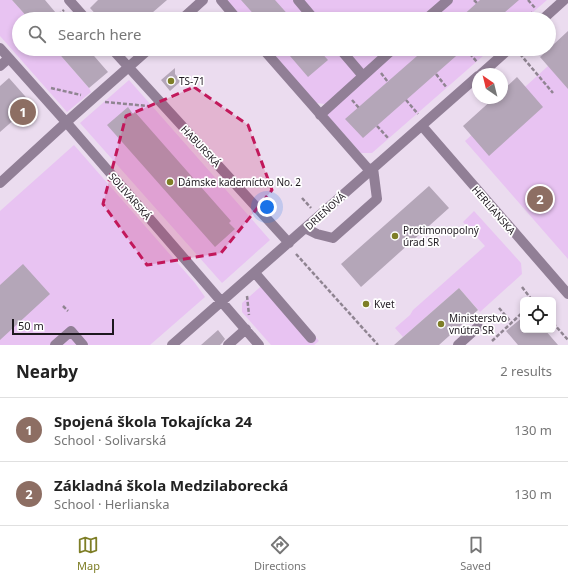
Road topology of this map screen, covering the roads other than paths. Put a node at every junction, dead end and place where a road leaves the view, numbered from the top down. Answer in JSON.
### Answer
{"nodes":[{"id":1,"x":203,"y":0,"type":"edge"},
{"id":2,"x":221,"y":0,"type":"edge"},
{"id":3,"x":298,"y":0,"type":"edge"},
{"id":4,"x":448,"y":0,"type":"edge"},
{"id":5,"x":564,"y":0,"type":"edge"},
{"id":6,"x":71,"y":1,"type":"edge"},
{"id":7,"x":80,"y":12,"type":"edge"},
{"id":8,"x":190,"y":12,"type":"edge"},
{"id":9,"x":231,"y":12,"type":"edge"},
{"id":10,"x":308,"y":12,"type":"edge"},
{"id":11,"x":434,"y":12,"type":"edge"},
{"id":12,"x":551,"y":12,"type":"edge"},
{"id":13,"x":0,"y":48,"type":"edge"},
{"id":14,"x":118,"y":56,"type":"edge"},
{"id":15,"x":142,"y":56,"type":"edge"},
{"id":16,"x":269,"y":56,"type":"edge"},
{"id":17,"x":346,"y":56,"type":"edge"},
{"id":18,"x":385,"y":56,"type":"edge"},
{"id":19,"x":501,"y":56,"type":"edge"},
{"id":20,"x":9,"y":58,"type":"junction"},
{"id":21,"x":0,"y":66,"type":"edge"},
{"id":22,"x":129,"y":68,"type":"junction"},
{"id":23,"x":487,"y":68,"type":"edge"},
{"id":24,"x":363,"y":76,"type":"junction"},
{"id":25,"x":472,"y":81,"type":"edge"},
{"id":26,"x":320,"y":115,"type":"junction"},
{"id":27,"x":66,"y":122,"type":"junction"},
{"id":28,"x":422,"y":126,"type":"junction"},
{"id":29,"x":372,"y":170,"type":"junction"},
{"id":30,"x":0,"y":183,"type":"edge"},
{"id":31,"x":305,"y":228,"type":"junction"},
{"id":32,"x":289,"y":243,"type":"junction"},
{"id":33,"x":255,"y":273,"type":"junction"},
{"id":34,"x":568,"y":294,"type":"edge"},
{"id":35,"x":222,"y":302,"type":"junction"},
{"id":36,"x":247,"y":326,"type":"junction"},
{"id":37,"x":478,"y":327,"type":"dead end"},
{"id":38,"x":311,"y":338,"type":"dead end"},
{"id":39,"x":55,"y":345,"type":"edge"},
{"id":40,"x":83,"y":345,"type":"edge"},
{"id":41,"x":172,"y":345,"type":"edge"},
{"id":42,"x":228,"y":345,"type":"edge"},
{"id":43,"x":259,"y":345,"type":"edge"},
{"id":44,"x":458,"y":345,"type":"edge"}],
"edges":[{"from":1,"to":8,"type":"street"},
{"from":2,"to":9,"type":"street"},
{"from":3,"to":10,"type":"street"},
{"from":4,"to":11,"type":"street"},
{"from":5,"to":12,"type":"street"},
{"from":6,"to":7,"type":"street"},
{"from":13,"to":20,"type":"street","name":"SOLIVARSKÁ"},
{"from":14,"to":22,"type":"street","name":"HABURSKÁ"},
{"from":15,"to":22,"type":"street"},
{"from":16,"to":26,"type":"street"},
{"from":17,"to":24,"type":"street"},
{"from":18,"to":24,"type":"street"},
{"from":19,"to":23,"type":"street"},
{"from":20,"to":21,"type":"street"},
{"from":20,"to":27,"type":"street","name":"SOLIVARSKÁ"},
{"from":22,"to":27,"type":"street"},
{"from":22,"to":32,"type":"street","name":"HABURSKÁ"},
{"from":24,"to":26,"type":"street"},
{"from":25,"to":28,"type":"street","name":"DRIEŇOVÁ"},
{"from":26,"to":29,"type":"street"},
{"from":27,"to":30,"type":"street"},
{"from":27,"to":35,"type":"street","name":"SOLIVARSKÁ"},
{"from":28,"to":29,"type":"street","name":"DRIEŇOVÁ"},
{"from":28,"to":34,"type":"street","name":"HERLIANSKA"},
{"from":29,"to":31,"type":"street","name":"DRIEŇOVÁ"},
{"from":29,"to":31,"type":"street"},
{"from":31,"to":32,"type":"street","name":"DRIEŇOVÁ"},
{"from":32,"to":33,"type":"street","name":"DRIEŇOVÁ"},
{"from":33,"to":35,"type":"street","name":"DRIEŇOVÁ"},
{"from":33,"to":38,"type":"street"},
{"from":35,"to":36,"type":"street","name":"SOLIVARSKÁ"},
{"from":35,"to":41,"type":"street","name":"DRIEŇOVÁ"},
{"from":36,"to":42,"type":"street"},
{"from":36,"to":43,"type":"street","name":"SOLIVARSKÁ"},
{"from":37,"to":44,"type":"street"},
{"from":39,"to":40,"type":"street"}]}
